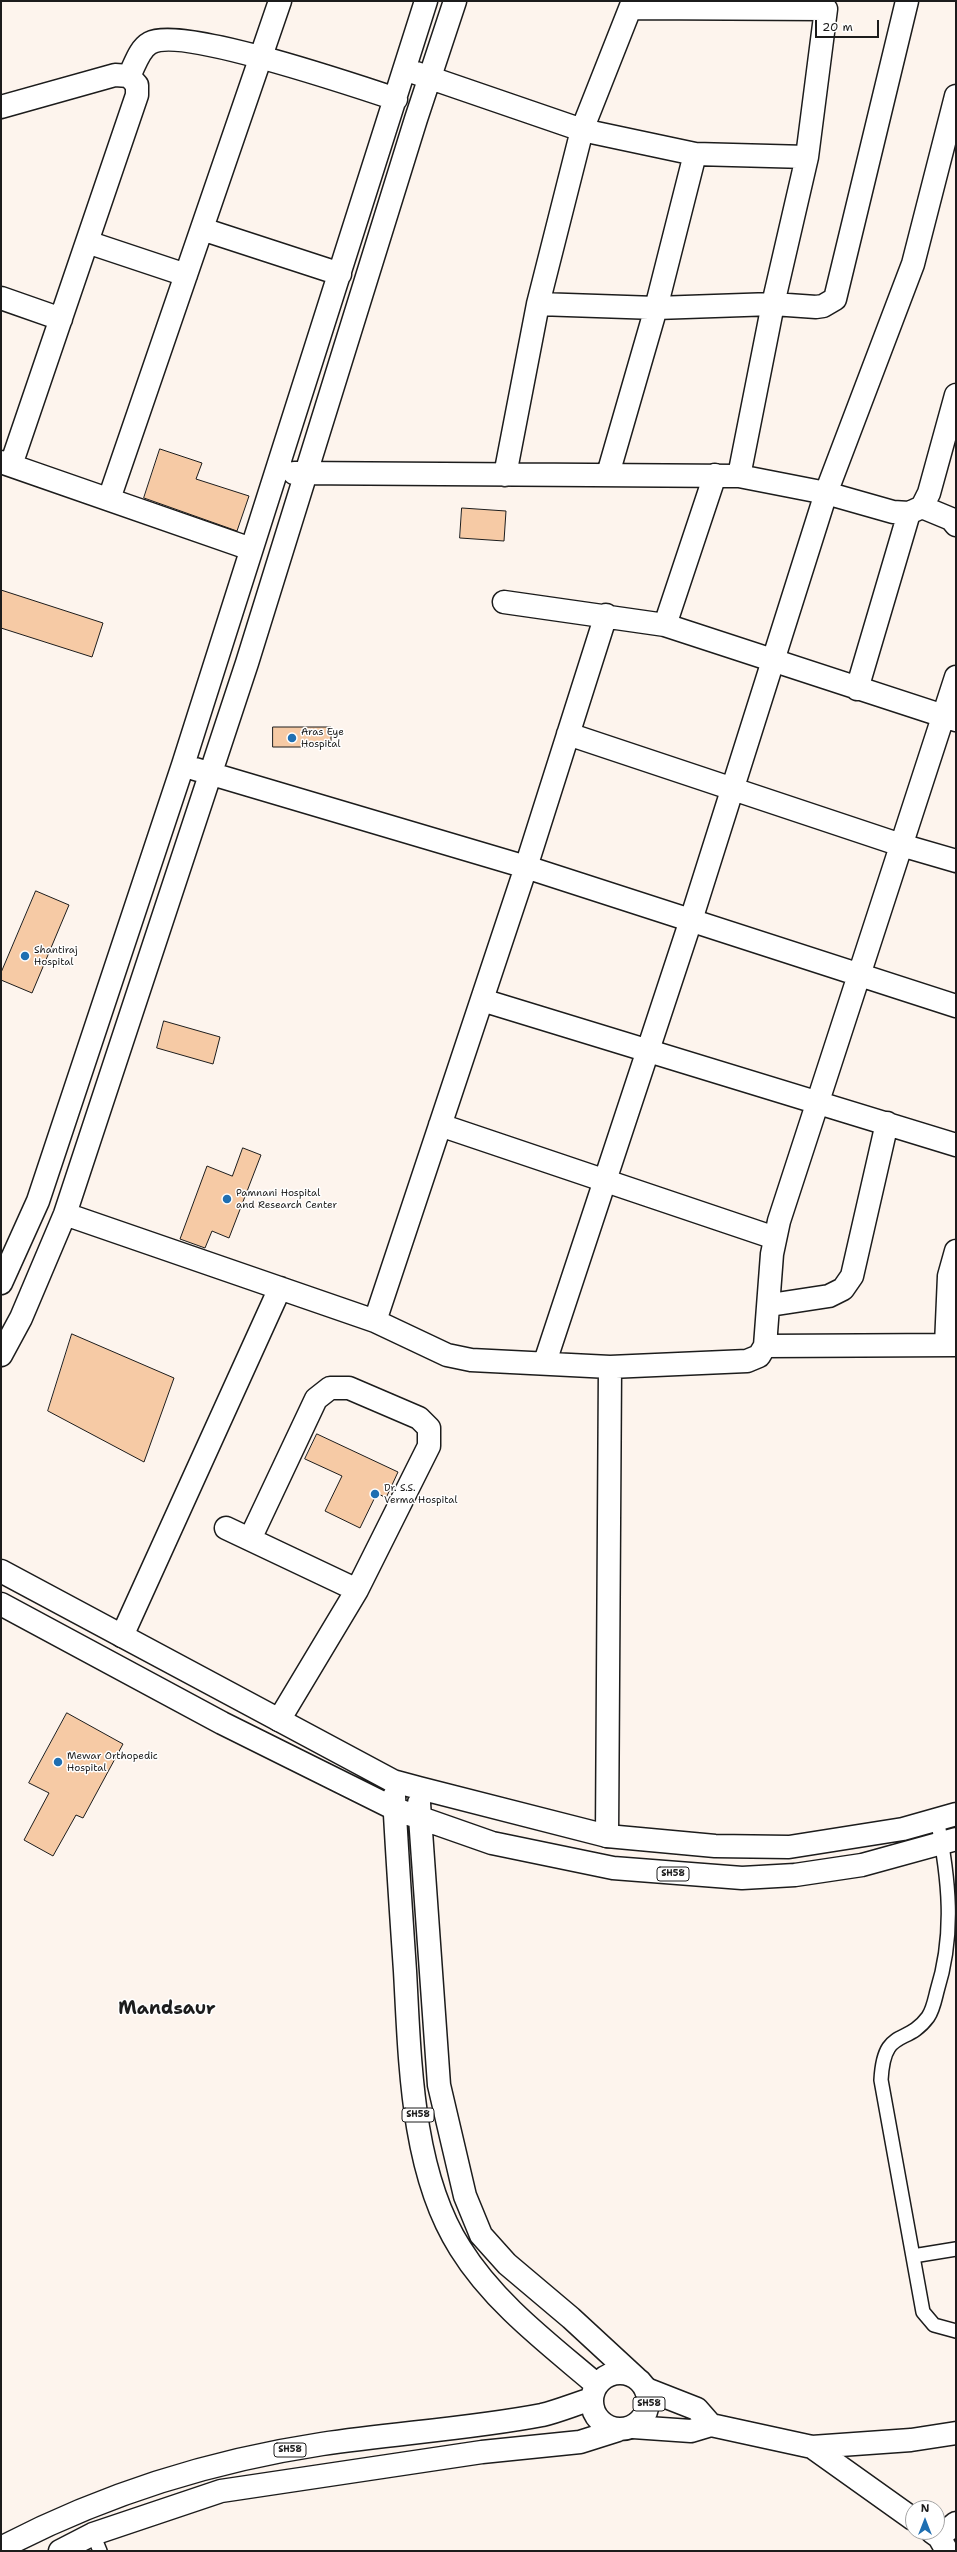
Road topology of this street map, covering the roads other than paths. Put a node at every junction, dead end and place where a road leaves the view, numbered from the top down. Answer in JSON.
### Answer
{"nodes":[{"id":1,"x":280,"y":1,"type":"edge"},
{"id":2,"x":426,"y":1,"type":"edge"},
{"id":3,"x":454,"y":1,"type":"edge"},
{"id":4,"x":907,"y":1,"type":"edge"},
{"id":5,"x":632,"y":4,"type":"edge"},
{"id":6,"x":825,"y":5,"type":"edge"},
{"id":7,"x":261,"y":56,"type":"junction"},
{"id":8,"x":405,"y":70,"type":"junction"},
{"id":9,"x":129,"y":76,"type":"junction"},
{"id":10,"x":429,"y":76,"type":"junction"},
{"id":11,"x":956,"y":96,"type":"edge"},
{"id":12,"x":396,"y":99,"type":"junction"},
{"id":13,"x":2,"y":112,"type":"edge"},
{"id":14,"x":582,"y":130,"type":"junction"},
{"id":15,"x":695,"y":154,"type":"junction"},
{"id":16,"x":807,"y":157,"type":"junction"},
{"id":17,"x":202,"y":229,"type":"junction"},
{"id":18,"x":87,"y":242,"type":"junction"},
{"id":19,"x":340,"y":274,"type":"junction"},
{"id":20,"x":186,"y":275,"type":"junction"},
{"id":21,"x":1,"y":298,"type":"edge"},
{"id":22,"x":538,"y":304,"type":"junction"},
{"id":23,"x":773,"y":304,"type":"junction"},
{"id":24,"x":656,"y":308,"type":"junction"},
{"id":25,"x":61,"y":319,"type":"junction"},
{"id":26,"x":956,"y":395,"type":"edge"},
{"id":27,"x":6,"y":464,"type":"edge"},
{"id":28,"x":276,"y":472,"type":"junction"},
{"id":29,"x":307,"y":474,"type":"junction"},
{"id":30,"x":608,"y":474,"type":"junction"},
{"id":31,"x":505,"y":475,"type":"junction"},
{"id":32,"x":715,"y":475,"type":"junction"},
{"id":33,"x":739,"y":476,"type":"junction"},
{"id":34,"x":826,"y":493,"type":"junction"},
{"id":35,"x":109,"y":499,"type":"junction"},
{"id":36,"x":915,"y":510,"type":"junction"},
{"id":37,"x":956,"y":525,"type":"edge"},
{"id":38,"x":251,"y":550,"type":"junction"},
{"id":39,"x":504,"y":602,"type":"dead end"},
{"id":40,"x":606,"y":615,"type":"junction"},
{"id":41,"x":665,"y":625,"type":"junction"},
{"id":42,"x":775,"y":661,"type":"junction"},
{"id":43,"x":956,"y":677,"type":"edge"},
{"id":44,"x":858,"y":689,"type":"junction"},
{"id":45,"x":950,"y":718,"type":"edge"},
{"id":46,"x":568,"y":734,"type":"junction"},
{"id":47,"x":183,"y":765,"type":"junction"},
{"id":48,"x":209,"y":773,"type":"junction"},
{"id":49,"x":734,"y":789,"type":"junction"},
{"id":50,"x":901,"y":845,"type":"junction"},
{"id":51,"x":956,"y":861,"type":"edge"},
{"id":52,"x":526,"y":867,"type":"junction"},
{"id":53,"x":691,"y":920,"type":"junction"},
{"id":54,"x":860,"y":976,"type":"junction"},
{"id":55,"x":482,"y":1000,"type":"junction"},
{"id":56,"x":956,"y":1006,"type":"edge"},
{"id":57,"x":648,"y":1050,"type":"junction"},
{"id":58,"x":819,"y":1103,"type":"junction"},
{"id":59,"x":887,"y":1124,"type":"junction"},
{"id":60,"x":440,"y":1125,"type":"junction"},
{"id":61,"x":956,"y":1145,"type":"edge"},
{"id":62,"x":605,"y":1181,"type":"junction"},
{"id":63,"x":65,"y":1214,"type":"junction"},
{"id":64,"x":775,"y":1238,"type":"junction"},
{"id":65,"x":956,"y":1251,"type":"edge"},
{"id":66,"x":1,"y":1283,"type":"edge"},
{"id":67,"x":280,"y":1288,"type":"junction"},
{"id":68,"x":770,"y":1305,"type":"junction"},
{"id":69,"x":375,"y":1321,"type":"junction"},
{"id":70,"x":951,"y":1345,"type":"edge"},
{"id":71,"x":765,"y":1346,"type":"junction"},
{"id":72,"x":1,"y":1355,"type":"edge"},
{"id":73,"x":545,"y":1362,"type":"junction"},
{"id":74,"x":610,"y":1367,"type":"junction"},
{"id":75,"x":226,"y":1528,"type":"dead end"},
{"id":76,"x":250,"y":1539,"type":"junction"},
{"id":77,"x":1,"y":1571,"type":"edge"},
{"id":78,"x":358,"y":1590,"type":"junction"},
{"id":79,"x":1,"y":1604,"type":"edge"},
{"id":80,"x":122,"y":1636,"type":"junction"},
{"id":81,"x":279,"y":1720,"type":"junction"},
{"id":82,"x":393,"y":1781,"type":"junction"},
{"id":83,"x":419,"y":1788,"type":"junction"},
{"id":84,"x":395,"y":1809,"type":"junction"},
{"id":85,"x":419,"y":1817,"type":"junction"},
{"id":86,"x":946,"y":1817,"type":"edge"},
{"id":87,"x":607,"y":1836,"type":"junction"},
{"id":88,"x":949,"y":1841,"type":"edge"},
{"id":89,"x":956,"y":2249,"type":"edge"},
{"id":90,"x":913,"y":2256,"type":"junction"},
{"id":91,"x":956,"y":2331,"type":"edge"},
{"id":92,"x":641,"y":2384,"type":"junction"},
{"id":93,"x":594,"y":2392,"type":"junction"},
{"id":94,"x":711,"y":2425,"type":"junction"},
{"id":95,"x":625,"y":2428,"type":"junction"},
{"id":96,"x":956,"y":2433,"type":"edge"},
{"id":97,"x":812,"y":2447,"type":"junction"},
{"id":98,"x":905,"y":2513,"type":"edge"},
{"id":99,"x":956,"y":2523,"type":"edge"},
{"id":100,"x":945,"y":2534,"type":"edge"},
{"id":101,"x":96,"y":2542,"type":"edge"},
{"id":102,"x":1,"y":2548,"type":"edge"},
{"id":103,"x":60,"y":2551,"type":"edge"}],
"edges":[{"from":1,"to":7,"type":"street"},
{"from":2,"to":8,"type":"street"},
{"from":3,"to":10,"type":"street"},
{"from":4,"to":23,"type":"street"},
{"from":5,"to":6,"type":"street"},
{"from":5,"to":14,"type":"street"},
{"from":6,"to":16,"type":"street"},
{"from":7,"to":9,"type":"street"},
{"from":7,"to":12,"type":"street"},
{"from":7,"to":17,"type":"street"},
{"from":8,"to":10,"type":"street"},
{"from":8,"to":12,"type":"street"},
{"from":9,"to":13,"type":"street"},
{"from":9,"to":18,"type":"street"},
{"from":10,"to":14,"type":"street"},
{"from":10,"to":29,"type":"street"},
{"from":11,"to":34,"type":"street"},
{"from":12,"to":19,"type":"street"},
{"from":14,"to":15,"type":"street"},
{"from":14,"to":22,"type":"street"},
{"from":15,"to":16,"type":"street"},
{"from":15,"to":24,"type":"street"},
{"from":16,"to":23,"type":"street"},
{"from":17,"to":19,"type":"street"},
{"from":17,"to":20,"type":"street"},
{"from":18,"to":20,"type":"street"},
{"from":18,"to":25,"type":"street"},
{"from":19,"to":28,"type":"street"},
{"from":20,"to":35,"type":"street"},
{"from":21,"to":25,"type":"street"},
{"from":22,"to":24,"type":"street"},
{"from":22,"to":31,"type":"street"},
{"from":23,"to":24,"type":"street"},
{"from":23,"to":33,"type":"street"},
{"from":24,"to":30,"type":"street"},
{"from":25,"to":27,"type":"street"},
{"from":26,"to":36,"type":"street"},
{"from":27,"to":35,"type":"street"},
{"from":28,"to":29,"type":"street"},
{"from":28,"to":38,"type":"street"},
{"from":29,"to":31,"type":"street"},
{"from":29,"to":48,"type":"street"},
{"from":30,"to":31,"type":"street"},
{"from":30,"to":32,"type":"street"},
{"from":32,"to":33,"type":"street"},
{"from":32,"to":41,"type":"street"},
{"from":33,"to":34,"type":"street"},
{"from":34,"to":36,"type":"street"},
{"from":34,"to":42,"type":"street"},
{"from":35,"to":38,"type":"street"},
{"from":36,"to":37,"type":"street"},
{"from":36,"to":44,"type":"street"},
{"from":38,"to":47,"type":"street"},
{"from":39,"to":40,"type":"street"},
{"from":40,"to":41,"type":"street"},
{"from":40,"to":46,"type":"street"},
{"from":41,"to":42,"type":"street"},
{"from":42,"to":44,"type":"street"},
{"from":42,"to":49,"type":"street"},
{"from":43,"to":45,"type":"street"},
{"from":44,"to":45,"type":"street"},
{"from":45,"to":50,"type":"street"},
{"from":46,"to":49,"type":"street"},
{"from":46,"to":52,"type":"street"},
{"from":47,"to":48,"type":"street"},
{"from":47,"to":66,"type":"street"},
{"from":48,"to":52,"type":"street"},
{"from":48,"to":63,"type":"street"},
{"from":49,"to":50,"type":"street"},
{"from":49,"to":53,"type":"street"},
{"from":50,"to":51,"type":"street"},
{"from":50,"to":54,"type":"street"},
{"from":52,"to":53,"type":"street"},
{"from":52,"to":55,"type":"street"},
{"from":53,"to":54,"type":"street"},
{"from":53,"to":57,"type":"street"},
{"from":54,"to":56,"type":"street"},
{"from":54,"to":58,"type":"street"},
{"from":55,"to":57,"type":"street"},
{"from":55,"to":60,"type":"street"},
{"from":57,"to":58,"type":"street"},
{"from":57,"to":62,"type":"street"},
{"from":58,"to":59,"type":"street"},
{"from":58,"to":64,"type":"street"},
{"from":59,"to":61,"type":"street"},
{"from":59,"to":68,"type":"street"},
{"from":60,"to":62,"type":"street"},
{"from":60,"to":69,"type":"street"},
{"from":62,"to":64,"type":"street"},
{"from":62,"to":73,"type":"street"},
{"from":63,"to":67,"type":"street"},
{"from":63,"to":72,"type":"street"},
{"from":64,"to":68,"type":"street"},
{"from":65,"to":70,"type":"street"},
{"from":67,"to":69,"type":"street"},
{"from":67,"to":80,"type":"street"},
{"from":68,"to":71,"type":"street"},
{"from":69,"to":73,"type":"street"},
{"from":70,"to":71,"type":"street"},
{"from":71,"to":74,"type":"street"},
{"from":73,"to":74,"type":"street"},
{"from":74,"to":87,"type":"street"},
{"from":75,"to":76,"type":"street"},
{"from":76,"to":78,"type":"street"},
{"from":76,"to":78,"type":"street"},
{"from":77,"to":80,"type":"street"},
{"from":78,"to":81,"type":"street"},
{"from":79,"to":84,"type":"street"},
{"from":80,"to":81,"type":"street"},
{"from":81,"to":82,"type":"street"},
{"from":82,"to":83,"type":"street"},
{"from":82,"to":84,"type":"street","number":"SH58"},
{"from":83,"to":85,"type":"street","number":"SH58"},
{"from":83,"to":87,"type":"street"},
{"from":84,"to":85,"type":"street","number":"SH58"},
{"from":84,"to":93,"type":"street","number":"SH58"},
{"from":85,"to":88,"type":"street","number":"SH58"},
{"from":85,"to":92,"type":"street","number":"SH58"},
{"from":86,"to":87,"type":"street"},
{"from":86,"to":88,"type":"lane"},
{"from":88,"to":90,"type":"lane"},
{"from":89,"to":90,"type":"lane"},
{"from":90,"to":91,"type":"lane"},
{"from":92,"to":93,"type":"street","number":"SH58"},
{"from":92,"to":94,"type":"street"},
{"from":92,"to":95,"type":"street","number":"SH58"},
{"from":93,"to":95,"type":"street"},
{"from":93,"to":102,"type":"street","number":"SH58"},
{"from":94,"to":95,"type":"street"},
{"from":94,"to":97,"type":"street"},
{"from":95,"to":101,"type":"street","number":"SH58"},
{"from":96,"to":97,"type":"street"},
{"from":97,"to":98,"type":"street"},
{"from":99,"to":100,"type":"street"},
{"from":101,"to":103,"type":"street","number":"SH58"}]}
